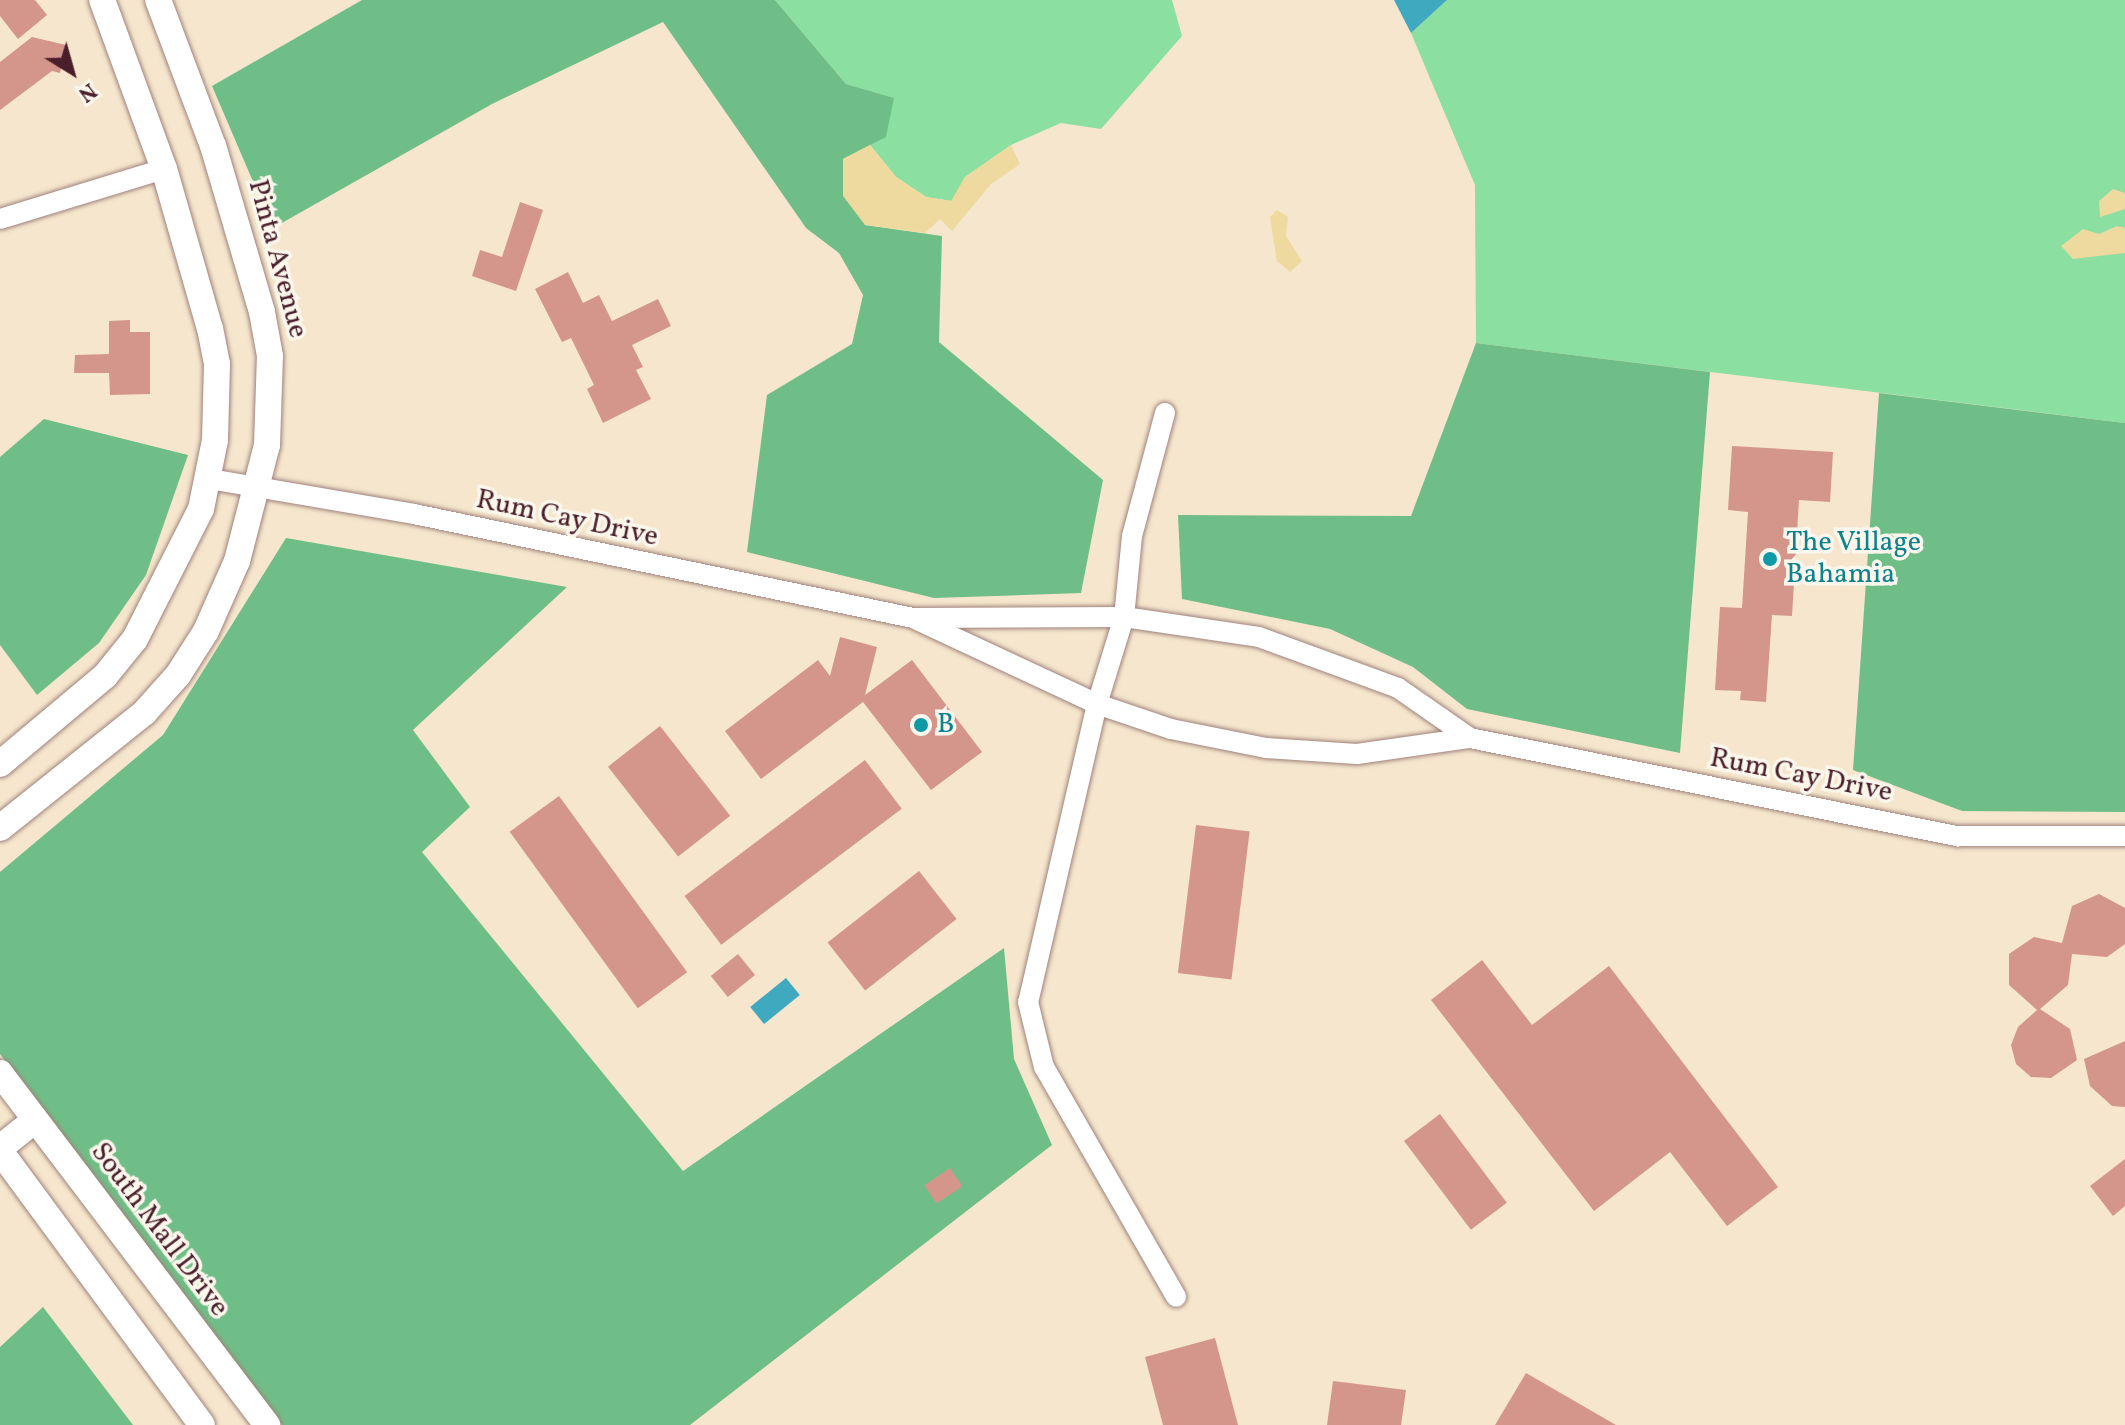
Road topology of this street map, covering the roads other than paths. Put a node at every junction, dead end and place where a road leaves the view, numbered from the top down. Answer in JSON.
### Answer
{"nodes":[{"id":1,"x":102,"y":0,"type":"edge"},
{"id":2,"x":158,"y":0,"type":"edge"},
{"id":3,"x":164,"y":169,"type":"junction"},
{"id":4,"x":0,"y":219,"type":"edge"},
{"id":5,"x":1165,"y":413,"type":"dead end"},
{"id":6,"x":210,"y":479,"type":"junction"},
{"id":7,"x":259,"y":488,"type":"junction"},
{"id":8,"x":1124,"y":617,"type":"junction"},
{"id":9,"x":913,"y":618,"type":"junction"},
{"id":10,"x":1097,"y":704,"type":"junction"},
{"id":11,"x":1470,"y":738,"type":"junction"},
{"id":12,"x":0,"y":764,"type":"edge"},
{"id":13,"x":0,"y":828,"type":"edge"},
{"id":14,"x":2125,"y":836,"type":"edge"},
{"id":15,"x":0,"y":1073,"type":"edge"},
{"id":16,"x":35,"y":1120,"type":"junction"},
{"id":17,"x":0,"y":1150,"type":"edge"},
{"id":18,"x":1176,"y":1297,"type":"dead end"},
{"id":19,"x":202,"y":1425,"type":"edge"},
{"id":20,"x":267,"y":1425,"type":"edge"}],
"edges":[{"from":1,"to":3,"type":"street"},
{"from":2,"to":7,"type":"street","name":"Pinta Avenue"},
{"from":3,"to":4,"type":"street"},
{"from":3,"to":6,"type":"street"},
{"from":5,"to":8,"type":"street"},
{"from":6,"to":7,"type":"street","name":"Rum Cay Drive"},
{"from":6,"to":12,"type":"street"},
{"from":7,"to":9,"type":"street","name":"Rum Cay Drive"},
{"from":7,"to":13,"type":"street","name":"Pinta Avenue"},
{"from":8,"to":9,"type":"street","name":"Rum Cay Drive"},
{"from":8,"to":10,"type":"street"},
{"from":8,"to":11,"type":"street","name":"Rum Cay Drive"},
{"from":9,"to":10,"type":"street","name":"Rum Cay Drive"},
{"from":10,"to":11,"type":"street","name":"Rum Cay Drive"},
{"from":10,"to":18,"type":"street"},
{"from":11,"to":14,"type":"street","name":"Rum Cay Drive"},
{"from":15,"to":16,"type":"street","name":"South Mall Drive"},
{"from":16,"to":17,"type":"street"},
{"from":16,"to":20,"type":"street","name":"South Mall Drive"},
{"from":17,"to":19,"type":"street"}]}
